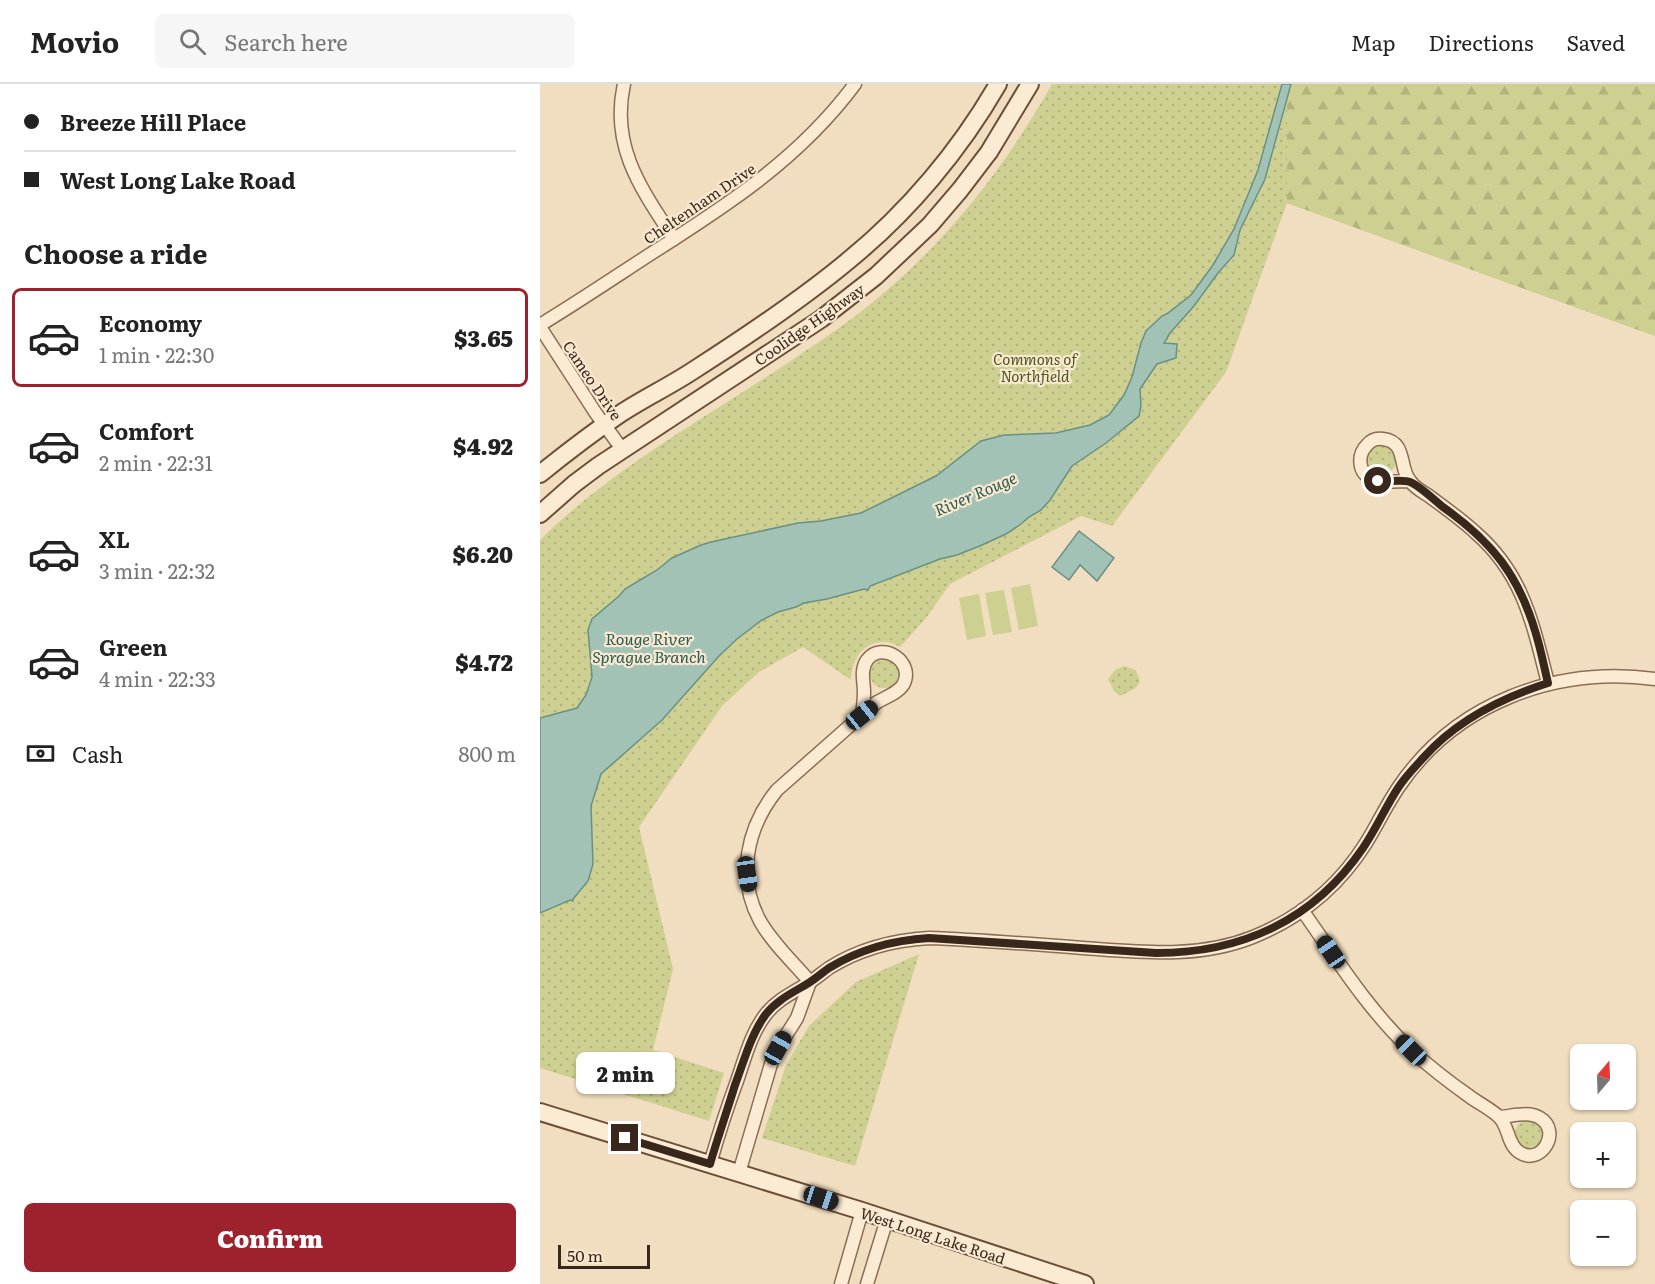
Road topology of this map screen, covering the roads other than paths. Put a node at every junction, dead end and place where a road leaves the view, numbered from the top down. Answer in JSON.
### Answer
{"nodes":[{"id":1,"x":624,"y":84,"type":"edge"},
{"id":2,"x":855,"y":84,"type":"edge"},
{"id":3,"x":998,"y":84,"type":"edge"},
{"id":4,"x":1030,"y":84,"type":"edge"},
{"id":5,"x":674,"y":239,"type":"junction"},
{"id":6,"x":540,"y":326,"type":"edge"},
{"id":7,"x":604,"y":425,"type":"junction"},
{"id":8,"x":622,"y":449,"type":"junction"},
{"id":9,"x":540,"y":474,"type":"edge"},
{"id":10,"x":1409,"y":481,"type":"dead end"},
{"id":11,"x":540,"y":514,"type":"edge"},
{"id":12,"x":1655,"y":679,"type":"edge"},
{"id":13,"x":1548,"y":683,"type":"junction"},
{"id":14,"x":862,"y":715,"type":"junction"},
{"id":15,"x":1302,"y":910,"type":"junction"},
{"id":16,"x":810,"y":982,"type":"junction"},
{"id":17,"x":540,"y":1112,"type":"edge"},
{"id":18,"x":1500,"y":1117,"type":"dead end"},
{"id":19,"x":710,"y":1164,"type":"junction"},
{"id":20,"x":739,"y":1173,"type":"junction"},
{"id":21,"x":862,"y":1211,"type":"junction"},
{"id":22,"x":887,"y":1219,"type":"junction"},
{"id":23,"x":841,"y":1284,"type":"edge"},
{"id":24,"x":867,"y":1284,"type":"edge"},
{"id":25,"x":1085,"y":1284,"type":"edge"}],
"edges":[{"from":1,"to":5,"type":"street"},
{"from":2,"to":5,"type":"street","name":"Cheltenham Drive"},
{"from":3,"to":7,"type":"main road","name":"Coolidge Highway"},
{"from":4,"to":8,"type":"main road","name":"Coolidge Highway"},
{"from":5,"to":6,"type":"street","name":"Cheltenham Drive"},
{"from":6,"to":7,"type":"street","name":"Cameo Drive"},
{"from":7,"to":8,"type":"street","name":"Cameo Drive"},
{"from":7,"to":9,"type":"main road","name":"Coolidge Highway"},
{"from":8,"to":11,"type":"main road","name":"Coolidge Highway"},
{"from":10,"to":13,"type":"street"},
{"from":12,"to":13,"type":"street"},
{"from":13,"to":15,"type":"street"},
{"from":14,"to":14,"type":"street"},
{"from":14,"to":16,"type":"street"},
{"from":15,"to":16,"type":"street"},
{"from":15,"to":18,"type":"street"},
{"from":16,"to":19,"type":"street"},
{"from":16,"to":20,"type":"street"},
{"from":17,"to":19,"type":"main road","name":"West Long Lake Road"},
{"from":19,"to":20,"type":"main road","name":"West Long Lake Road"},
{"from":20,"to":21,"type":"main road","name":"West Long Lake Road"},
{"from":21,"to":22,"type":"main road","name":"West Long Lake Road"},
{"from":21,"to":23,"type":"street"},
{"from":22,"to":24,"type":"street"},
{"from":22,"to":25,"type":"main road","name":"West Long Lake Road"}]}
